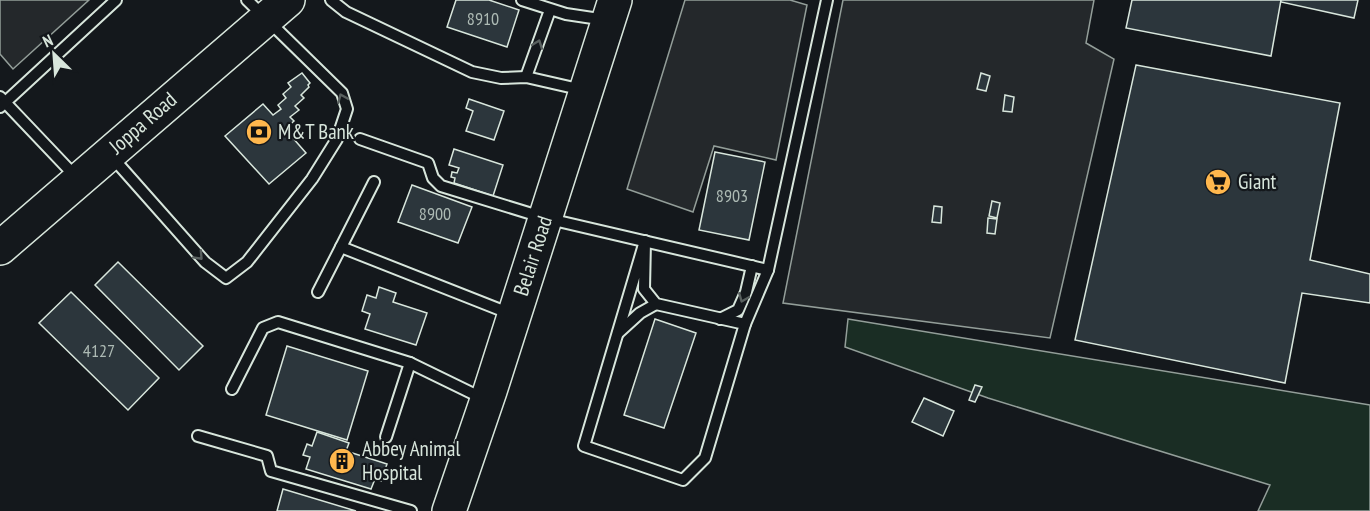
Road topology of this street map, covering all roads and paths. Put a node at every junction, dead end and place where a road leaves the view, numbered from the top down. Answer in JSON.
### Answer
{"nodes":[{"id":1,"x":116,"y":0,"type":"edge"},
{"id":2,"x":331,"y":0,"type":"edge"},
{"id":3,"x":522,"y":0,"type":"edge"},
{"id":4,"x":827,"y":0,"type":"edge"},
{"id":5,"x":267,"y":7,"type":"edge"},
{"id":6,"x":550,"y":10,"type":"junction"},
{"id":7,"x":612,"y":10,"type":"edge"},
{"id":8,"x":526,"y":77,"type":"junction"},
{"id":9,"x":586,"y":91,"type":"junction"},
{"id":10,"x":2,"y":102,"type":"edge"},
{"id":11,"x":360,"y":139,"type":"dead end"},
{"id":12,"x":108,"y":154,"type":"junction"},
{"id":13,"x":78,"y":180,"type":"junction"},
{"id":14,"x":374,"y":182,"type":"dead end"},
{"id":15,"x":545,"y":218,"type":"junction"},
{"id":16,"x":645,"y":241,"type":"junction"},
{"id":17,"x":341,"y":247,"type":"junction"},
{"id":18,"x":0,"y":248,"type":"edge"},
{"id":19,"x":752,"y":266,"type":"junction"},
{"id":20,"x":768,"y":270,"type":"junction"},
{"id":21,"x":318,"y":292,"type":"dead end"},
{"id":22,"x":656,"y":304,"type":"junction"},
{"id":23,"x":514,"y":316,"type":"junction"},
{"id":24,"x":720,"y":319,"type":"junction"},
{"id":25,"x":745,"y":324,"type":"junction"},
{"id":26,"x":617,"y":334,"type":"junction"},
{"id":27,"x":410,"y":363,"type":"junction"},
{"id":28,"x":232,"y":389,"type":"dead end"},
{"id":29,"x":487,"y":400,"type":"junction"},
{"id":30,"x":198,"y":436,"type":"dead end"},
{"id":31,"x":386,"y":437,"type":"dead end"},
{"id":32,"x":411,"y":511,"type":"edge"},
{"id":33,"x":449,"y":511,"type":"edge"}],
"edges":[{"from":1,"to":10,"type":"lane"},
{"from":2,"to":8,"type":"lane"},
{"from":3,"to":6,"type":"lane"},
{"from":4,"to":20,"type":"lane"},
{"from":5,"to":12,"type":"main road","name":"Joppa Road"},
{"from":12,"to":5,"type":"lane","one_way":true},
{"from":6,"to":7,"type":"lane"},
{"from":8,"to":6,"type":"lane","one_way":true},
{"from":7,"to":9,"type":"main road","name":"Belair Road"},
{"from":8,"to":9,"type":"lane"},
{"from":9,"to":15,"type":"main road","name":"Belair Road"},
{"from":10,"to":13,"type":"lane"},
{"from":11,"to":15,"type":"lane"},
{"from":12,"to":13,"type":"main road","name":"Joppa Road"},
{"from":13,"to":18,"type":"main road","name":"Joppa Road"},
{"from":14,"to":17,"type":"lane"},
{"from":15,"to":16,"type":"lane"},
{"from":15,"to":23,"type":"main road","name":"Belair Road"},
{"from":16,"to":19,"type":"lane"},
{"from":16,"to":22,"type":"lane"},
{"from":16,"to":26,"type":"lane"},
{"from":17,"to":21,"type":"lane"},
{"from":17,"to":23,"type":"lane"},
{"from":19,"to":20,"type":"lane"},
{"from":19,"to":24,"type":"lane","one_way":true},
{"from":20,"to":25,"type":"lane"},
{"from":22,"to":24,"type":"lane"},
{"from":22,"to":26,"type":"lane"},
{"from":23,"to":29,"type":"main road","name":"Belair Road"},
{"from":24,"to":25,"type":"lane"},
{"from":25,"to":26,"type":"lane"},
{"from":27,"to":28,"type":"lane"},
{"from":27,"to":29,"type":"lane"},
{"from":27,"to":31,"type":"lane"},
{"from":29,"to":33,"type":"main road","name":"Belair Road"},
{"from":30,"to":32,"type":"lane"}]}
